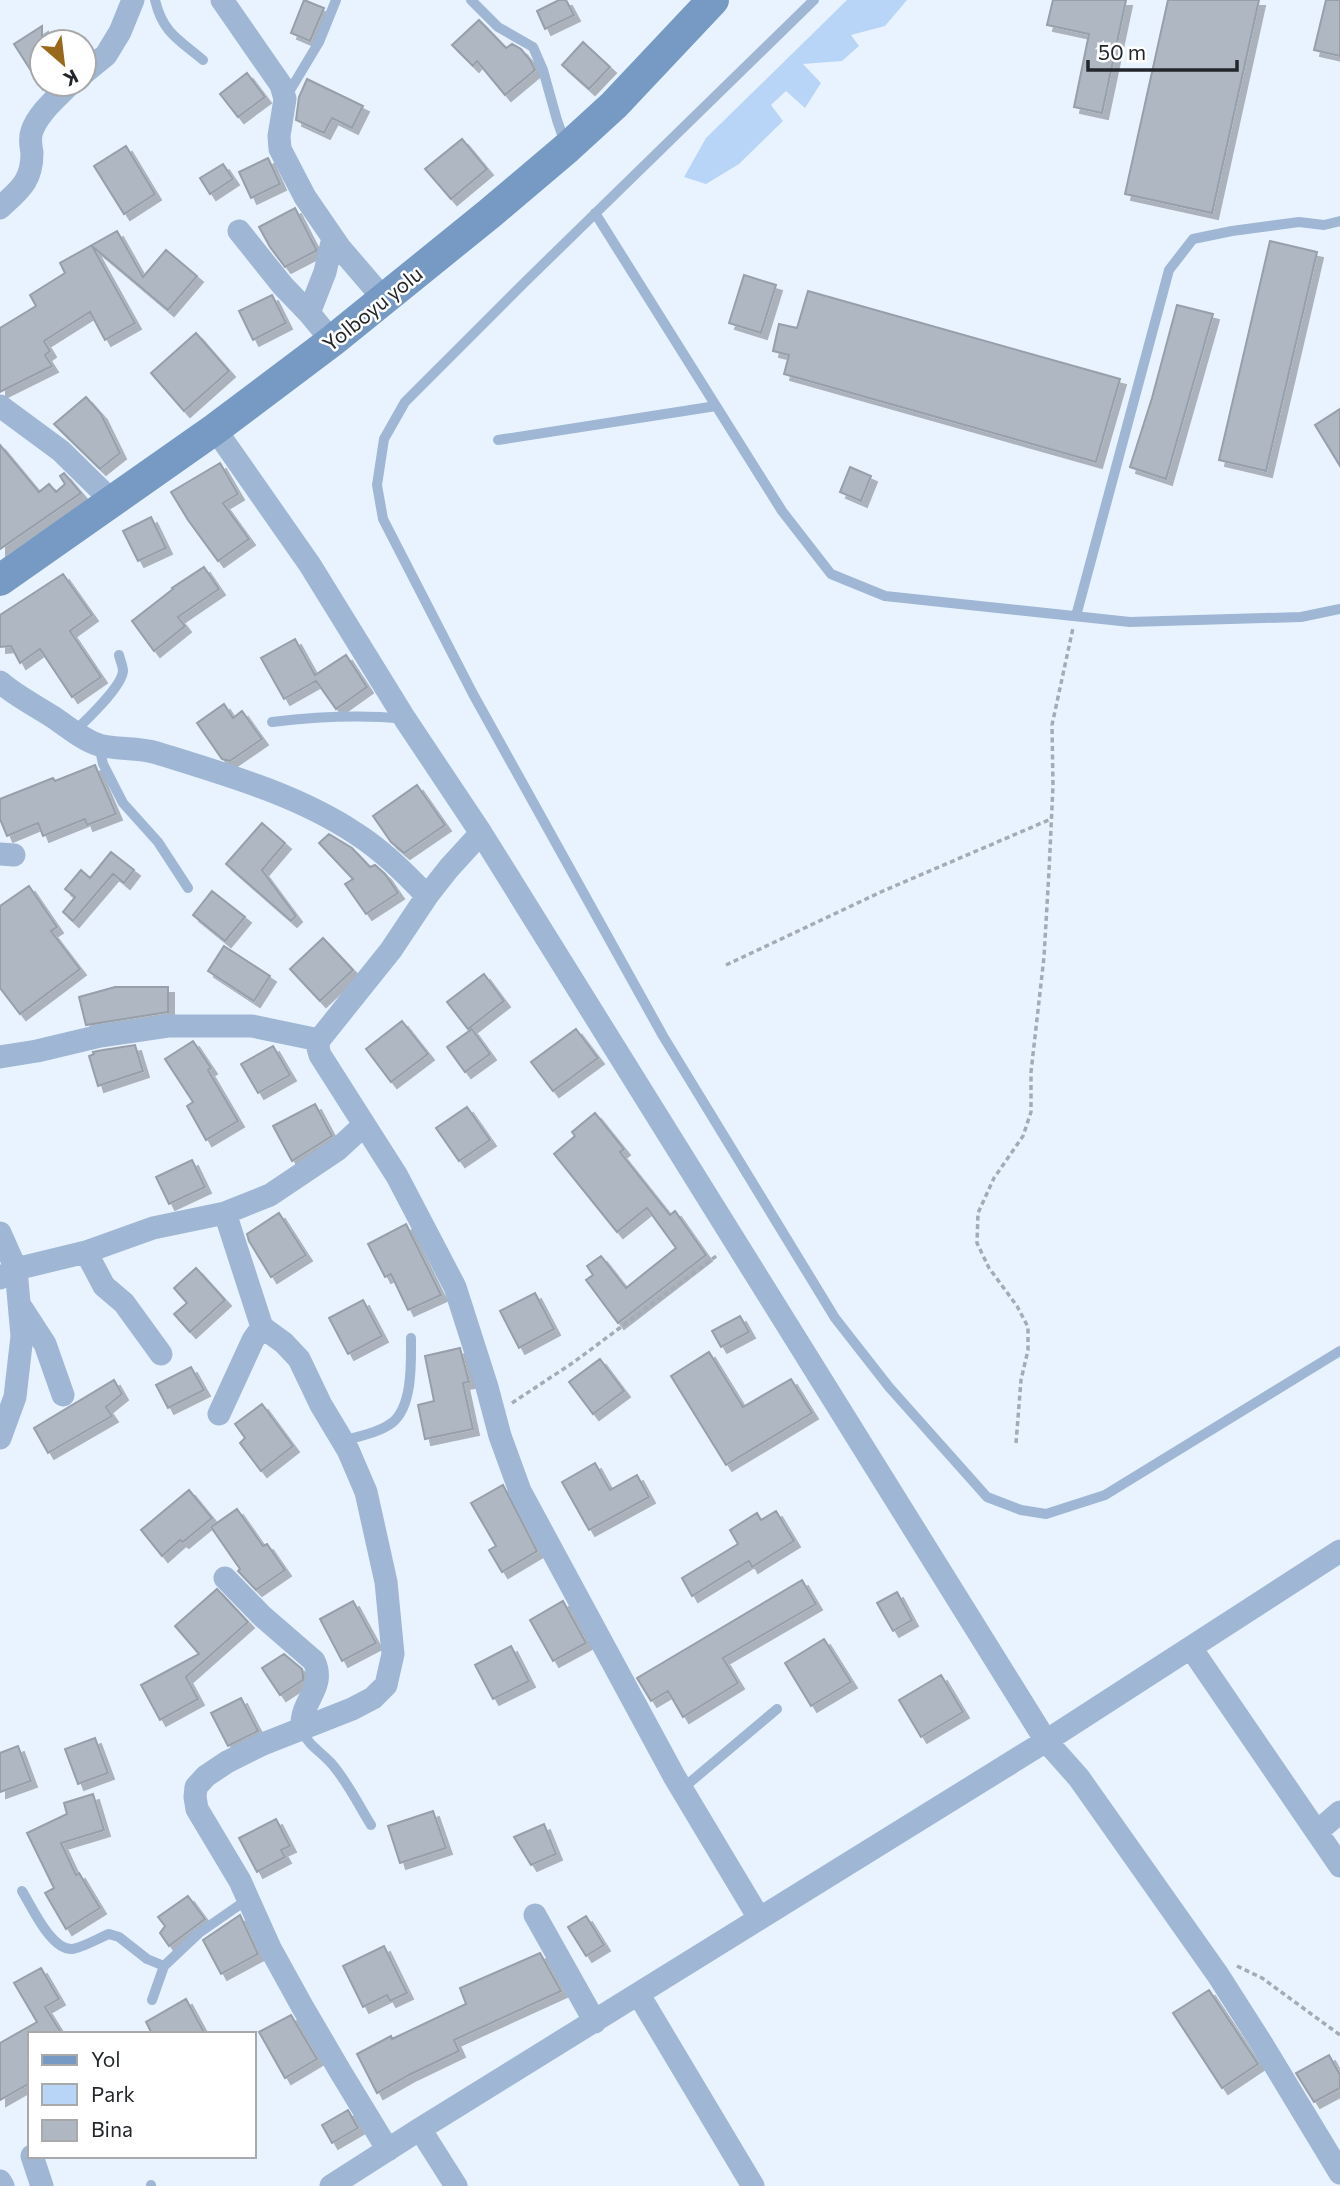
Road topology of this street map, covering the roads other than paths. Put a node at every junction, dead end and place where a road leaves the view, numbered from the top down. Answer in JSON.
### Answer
{"nodes":[{"id":1,"x":133,"y":0,"type":"edge"},
{"id":2,"x":155,"y":0,"type":"edge"},
{"id":3,"x":222,"y":0,"type":"edge"},
{"id":4,"x":336,"y":0,"type":"edge"},
{"id":5,"x":471,"y":0,"type":"edge"},
{"id":6,"x":713,"y":0,"type":"edge"},
{"id":7,"x":814,"y":0,"type":"edge"},
{"id":8,"x":203,"y":60,"type":"dead end"},
{"id":9,"x":98,"y":62,"type":"edge"},
{"id":10,"x":57,"y":98,"type":"edge"},
{"id":11,"x":285,"y":99,"type":"junction"},
{"id":12,"x":567,"y":148,"type":"junction"},
{"id":13,"x":0,"y":208,"type":"edge"},
{"id":14,"x":595,"y":213,"type":"junction"},
{"id":15,"x":1340,"y":221,"type":"edge"},
{"id":16,"x":239,"y":231,"type":"dead end"},
{"id":17,"x":333,"y":238,"type":"junction"},
{"id":18,"x":383,"y":298,"type":"junction"},
{"id":19,"x":309,"y":313,"type":"junction"},
{"id":20,"x":332,"y":341,"type":"junction"},
{"id":21,"x":0,"y":406,"type":"edge"},
{"id":22,"x":716,"y":406,"type":"junction"},
{"id":23,"x":215,"y":429,"type":"junction"},
{"id":24,"x":498,"y":440,"type":"dead end"},
{"id":25,"x":113,"y":502,"type":"junction"},
{"id":26,"x":0,"y":580,"type":"edge"},
{"id":27,"x":1340,"y":610,"type":"edge"},
{"id":28,"x":1076,"y":616,"type":"junction"},
{"id":29,"x":119,"y":655,"type":"dead end"},
{"id":30,"x":0,"y":682,"type":"edge"},
{"id":31,"x":405,"y":719,"type":"junction"},
{"id":32,"x":272,"y":722,"type":"dead end"},
{"id":33,"x":74,"y":732,"type":"junction"},
{"id":34,"x":99,"y":745,"type":"junction"},
{"id":35,"x":481,"y":832,"type":"junction"},
{"id":36,"x":188,"y":888,"type":"dead end"},
{"id":37,"x":427,"y":896,"type":"junction"},
{"id":38,"x":319,"y":1040,"type":"junction"},
{"id":39,"x":0,"y":1057,"type":"edge"},
{"id":40,"x":364,"y":1125,"type":"junction"},
{"id":41,"x":225,"y":1213,"type":"junction"},
{"id":42,"x":0,"y":1233,"type":"edge"},
{"id":43,"x":86,"y":1252,"type":"junction"},
{"id":44,"x":8,"y":1273,"type":"edge"},
{"id":45,"x":21,"y":1307,"type":"junction"},
{"id":46,"x":262,"y":1327,"type":"junction"},
{"id":47,"x":411,"y":1338,"type":"dead end"},
{"id":48,"x":1340,"y":1351,"type":"edge"},
{"id":49,"x":161,"y":1354,"type":"dead end"},
{"id":50,"x":63,"y":1395,"type":"dead end"},
{"id":51,"x":219,"y":1414,"type":"dead end"},
{"id":52,"x":0,"y":1438,"type":"edge"},
{"id":53,"x":342,"y":1441,"type":"junction"},
{"id":54,"x":1340,"y":1551,"type":"edge"},
{"id":55,"x":225,"y":1578,"type":"dead end"},
{"id":56,"x":1191,"y":1648,"type":"junction"},
{"id":57,"x":777,"y":1709,"type":"dead end"},
{"id":58,"x":301,"y":1730,"type":"junction"},
{"id":59,"x":1046,"y":1741,"type":"junction"},
{"id":60,"x":682,"y":1789,"type":"junction"},
{"id":61,"x":1340,"y":1812,"type":"edge"},
{"id":62,"x":371,"y":1825,"type":"dead end"},
{"id":63,"x":1318,"y":1832,"type":"junction"},
{"id":64,"x":1340,"y":1866,"type":"edge"},
{"id":65,"x":22,"y":1891,"type":"dead end"},
{"id":66,"x":248,"y":1899,"type":"junction"},
{"id":67,"x":535,"y":1915,"type":"dead end"},
{"id":68,"x":759,"y":1918,"type":"junction"},
{"id":69,"x":164,"y":1966,"type":"junction"},
{"id":70,"x":639,"y":1995,"type":"junction"},
{"id":71,"x":152,"y":2000,"type":"dead end"},
{"id":72,"x":595,"y":2022,"type":"junction"},
{"id":73,"x":420,"y":2129,"type":"junction"},
{"id":74,"x":388,"y":2150,"type":"junction"},
{"id":75,"x":33,"y":2158,"type":"edge"},
{"id":76,"x":1340,"y":2173,"type":"edge"},
{"id":77,"x":0,"y":2180,"type":"edge"},
{"id":78,"x":2,"y":2186,"type":"edge"},
{"id":79,"x":43,"y":2186,"type":"edge"},
{"id":80,"x":331,"y":2186,"type":"edge"},
{"id":81,"x":456,"y":2186,"type":"edge"},
{"id":82,"x":753,"y":2186,"type":"edge"}],
"edges":[{"from":1,"to":9,"type":"street"},
{"from":2,"to":8,"type":"lane"},
{"from":3,"to":11,"type":"street"},
{"from":4,"to":11,"type":"lane"},
{"from":5,"to":12,"type":"lane"},
{"from":6,"to":12,"type":"main road","name":"Yolboyu yolu"},
{"from":7,"to":14,"type":"lane"},
{"from":10,"to":13,"type":"street"},
{"from":11,"to":17,"type":"street"},
{"from":12,"to":18,"type":"main road","name":"Yolboyu yolu"},
{"from":14,"to":22,"type":"lane"},
{"from":14,"to":48,"type":"lane"},
{"from":15,"to":28,"type":"lane"},
{"from":16,"to":19,"type":"street"},
{"from":17,"to":18,"type":"street"},
{"from":17,"to":19,"type":"street"},
{"from":18,"to":20,"type":"main road","name":"Yolboyu yolu"},
{"from":19,"to":20,"type":"street"},
{"from":20,"to":23,"type":"main road","name":"Yolboyu yolu"},
{"from":21,"to":25,"type":"street"},
{"from":22,"to":24,"type":"lane"},
{"from":22,"to":28,"type":"lane"},
{"from":23,"to":25,"type":"main road","name":"Yolboyu yolu"},
{"from":23,"to":31,"type":"street"},
{"from":25,"to":26,"type":"main road","name":"Yolboyu yolu"},
{"from":27,"to":28,"type":"lane"},
{"from":29,"to":33,"type":"lane"},
{"from":30,"to":33,"type":"street"},
{"from":31,"to":32,"type":"lane"},
{"from":31,"to":35,"type":"street"},
{"from":33,"to":34,"type":"street"},
{"from":34,"to":36,"type":"lane"},
{"from":34,"to":37,"type":"street"},
{"from":35,"to":37,"type":"street"},
{"from":35,"to":59,"type":"street"},
{"from":37,"to":38,"type":"street"},
{"from":38,"to":39,"type":"street"},
{"from":38,"to":40,"type":"street"},
{"from":40,"to":41,"type":"street"},
{"from":40,"to":60,"type":"street"},
{"from":41,"to":43,"type":"street"},
{"from":41,"to":46,"type":"street"},
{"from":42,"to":44,"type":"street"},
{"from":43,"to":44,"type":"street"},
{"from":43,"to":49,"type":"street"},
{"from":44,"to":45,"type":"street"},
{"from":45,"to":50,"type":"street"},
{"from":45,"to":52,"type":"street"},
{"from":46,"to":51,"type":"street"},
{"from":46,"to":53,"type":"street"},
{"from":47,"to":53,"type":"lane"},
{"from":53,"to":58,"type":"street"},
{"from":54,"to":56,"type":"street"},
{"from":55,"to":58,"type":"street"},
{"from":56,"to":59,"type":"street"},
{"from":56,"to":63,"type":"street"},
{"from":57,"to":60,"type":"lane"},
{"from":58,"to":62,"type":"lane"},
{"from":58,"to":66,"type":"street"},
{"from":59,"to":68,"type":"street"},
{"from":59,"to":76,"type":"street"},
{"from":60,"to":68,"type":"street"},
{"from":61,"to":63,"type":"street"},
{"from":63,"to":64,"type":"street"},
{"from":65,"to":69,"type":"lane"},
{"from":66,"to":69,"type":"lane"},
{"from":66,"to":74,"type":"street"},
{"from":67,"to":72,"type":"street"},
{"from":68,"to":70,"type":"street"},
{"from":69,"to":71,"type":"lane"},
{"from":70,"to":72,"type":"street"},
{"from":70,"to":82,"type":"street"},
{"from":72,"to":73,"type":"street"},
{"from":73,"to":74,"type":"street"},
{"from":73,"to":81,"type":"street"},
{"from":74,"to":80,"type":"street"},
{"from":75,"to":79,"type":"street"},
{"from":77,"to":78,"type":"street"}]}
